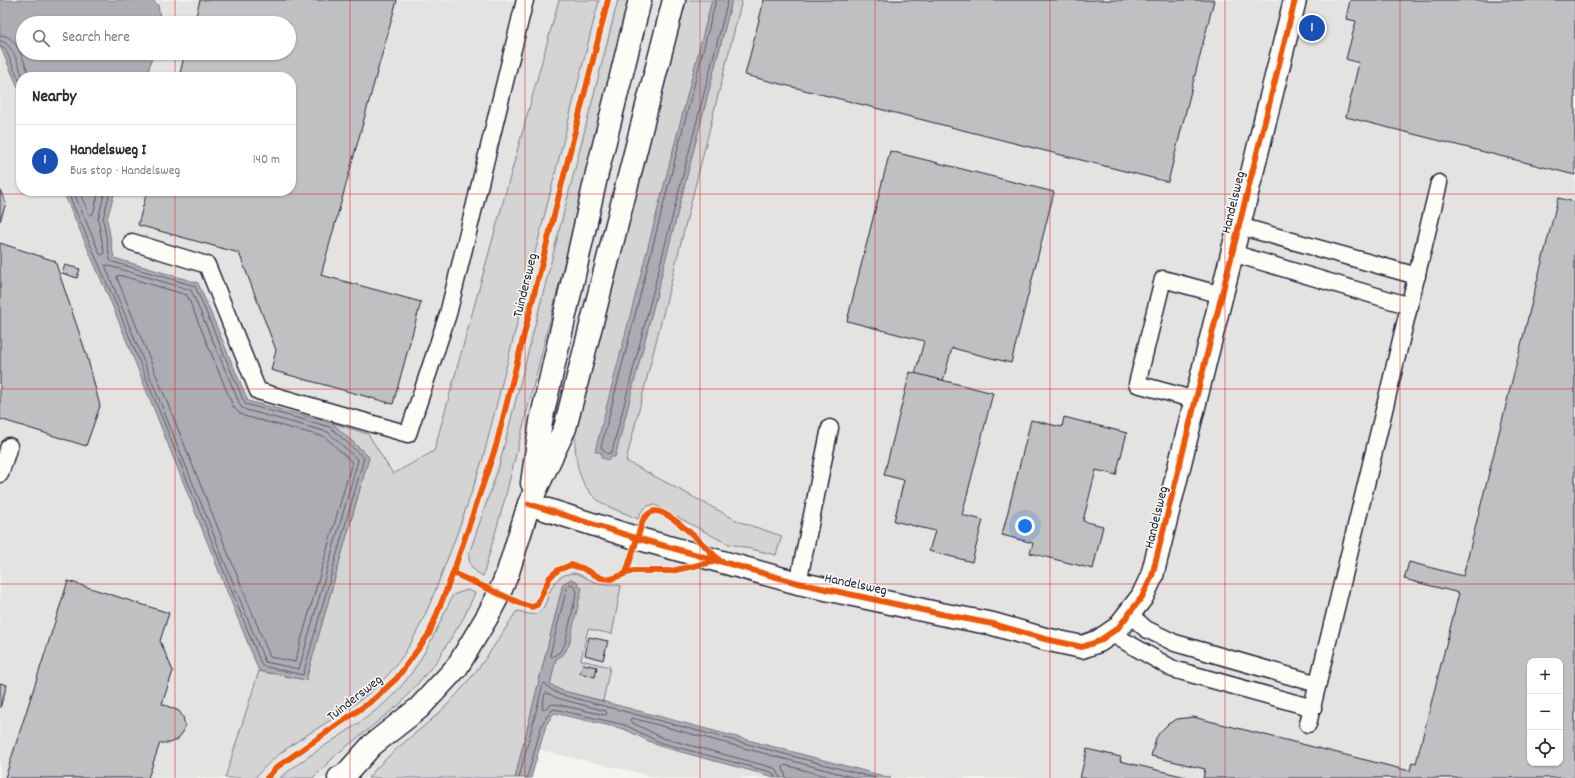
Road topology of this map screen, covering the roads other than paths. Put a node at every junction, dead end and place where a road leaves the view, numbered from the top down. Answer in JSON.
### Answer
{"nodes":[{"id":1,"x":525,"y":0,"type":"edge"},
{"id":2,"x":640,"y":0,"type":"edge"},
{"id":3,"x":674,"y":0,"type":"edge"},
{"id":4,"x":1295,"y":0,"type":"edge"},
{"id":5,"x":1439,"y":183,"type":"dead end"},
{"id":6,"x":1239,"y":226,"type":"junction"},
{"id":7,"x":132,"y":242,"type":"dead end"},
{"id":8,"x":1232,"y":253,"type":"junction"},
{"id":9,"x":1417,"y":276,"type":"junction"},
{"id":10,"x":1222,"y":295,"type":"junction"},
{"id":11,"x":1410,"y":306,"type":"junction"},
{"id":12,"x":1196,"y":400,"type":"junction"},
{"id":13,"x":830,"y":428,"type":"dead end"},
{"id":14,"x":9,"y":446,"type":"dead end"},
{"id":15,"x":0,"y":474,"type":"edge"},
{"id":16,"x":529,"y":504,"type":"junction"},
{"id":17,"x":798,"y":583,"type":"junction"},
{"id":18,"x":1129,"y":614,"type":"junction"},
{"id":19,"x":1112,"y":634,"type":"junction"},
{"id":20,"x":1318,"y":684,"type":"junction"},
{"id":21,"x":1312,"y":708,"type":"junction"},
{"id":22,"x":1308,"y":724,"type":"dead end"},
{"id":23,"x":343,"y":777,"type":"edge"}],
"edges":[{"from":1,"to":7,"type":"lane"},
{"from":2,"to":16,"type":"main road"},
{"from":3,"to":16,"type":"main road"},
{"from":4,"to":6,"type":"main road","name":"Handelsweg"},
{"from":5,"to":9,"type":"lane"},
{"from":6,"to":8,"type":"main road","name":"Handelsweg"},
{"from":6,"to":9,"type":"lane"},
{"from":8,"to":10,"type":"main road","name":"Handelsweg"},
{"from":8,"to":11,"type":"lane"},
{"from":9,"to":11,"type":"lane"},
{"from":10,"to":12,"type":"main road","name":"Handelsweg"},
{"from":10,"to":12,"type":"lane"},
{"from":11,"to":20,"type":"lane"},
{"from":12,"to":18,"type":"main road","name":"Handelsweg"},
{"from":13,"to":17,"type":"lane"},
{"from":14,"to":15,"type":"lane"},
{"from":16,"to":17,"type":"main road","name":"Handelsweg"},
{"from":16,"to":23,"type":"main road"},
{"from":17,"to":19,"type":"main road","name":"Handelsweg"},
{"from":18,"to":19,"type":"main road","name":"Handelsweg"},
{"from":18,"to":20,"type":"lane"},
{"from":19,"to":21,"type":"lane"},
{"from":20,"to":21,"type":"lane"},
{"from":21,"to":22,"type":"lane"}]}
